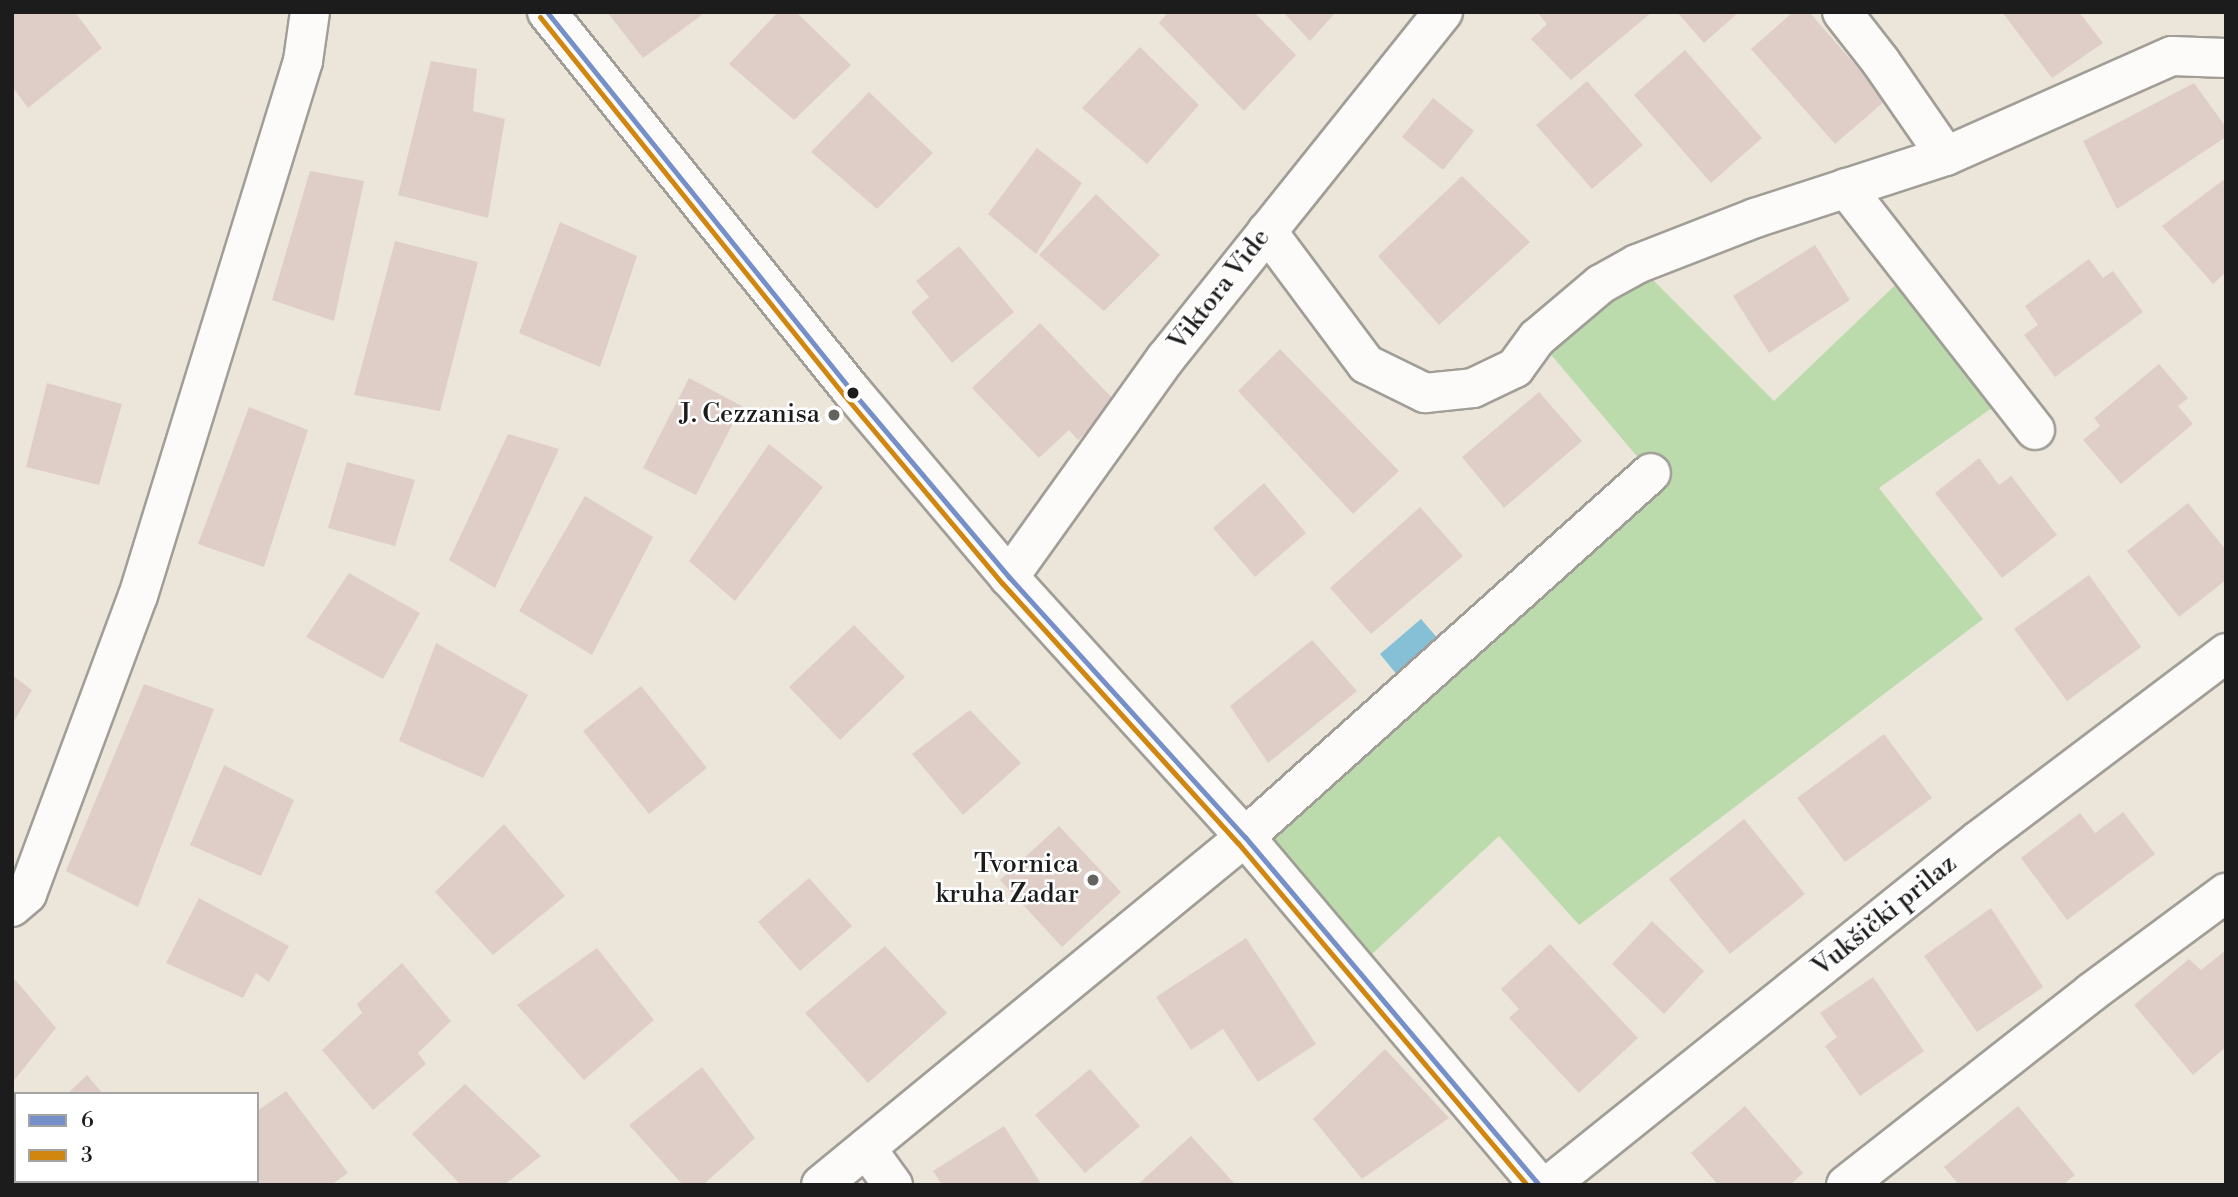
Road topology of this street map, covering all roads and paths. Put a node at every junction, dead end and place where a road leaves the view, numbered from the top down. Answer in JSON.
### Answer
{"nodes":[{"id":1,"x":310,"y":12,"type":"edge"},
{"id":2,"x":547,"y":12,"type":"edge"},
{"id":3,"x":1443,"y":12,"type":"edge"},
{"id":4,"x":1842,"y":12,"type":"edge"},
{"id":5,"x":2226,"y":58,"type":"edge"},
{"id":6,"x":1946,"y":156,"type":"junction"},
{"id":7,"x":1846,"y":188,"type":"junction"},
{"id":8,"x":1267,"y":231,"type":"junction"},
{"id":9,"x":2035,"y":429,"type":"dead end"},
{"id":10,"x":1651,"y":473,"type":"dead end"},
{"id":11,"x":1009,"y":577,"type":"junction"},
{"id":12,"x":2226,"y":653,"type":"edge"},
{"id":13,"x":1245,"y":837,"type":"junction"},
{"id":14,"x":2226,"y":893,"type":"edge"},
{"id":15,"x":12,"y":907,"type":"edge"},
{"id":16,"x":866,"y":1148,"type":"junction"},
{"id":17,"x":821,"y":1185,"type":"edge"},
{"id":18,"x":893,"y":1185,"type":"edge"},
{"id":19,"x":1539,"y":1185,"type":"edge"},
{"id":20,"x":1549,"y":1185,"type":"edge"},
{"id":21,"x":1846,"y":1185,"type":"edge"}],
"edges":[{"from":1,"to":15,"type":"street"},
{"from":2,"to":11,"type":"street"},
{"from":3,"to":8,"type":"street","name":"Viktora Vide"},
{"from":4,"to":6,"type":"street"},
{"from":5,"to":6,"type":"street"},
{"from":6,"to":7,"type":"street"},
{"from":7,"to":8,"type":"street"},
{"from":7,"to":9,"type":"street"},
{"from":8,"to":11,"type":"street","name":"Viktora Vide"},
{"from":10,"to":13,"type":"street"},
{"from":11,"to":13,"type":"street"},
{"from":12,"to":20,"type":"street","name":"Vukšički prilaz"},
{"from":13,"to":16,"type":"street"},
{"from":13,"to":19,"type":"street"},
{"from":14,"to":21,"type":"street"},
{"from":16,"to":17,"type":"street"},
{"from":16,"to":18,"type":"street"}]}
